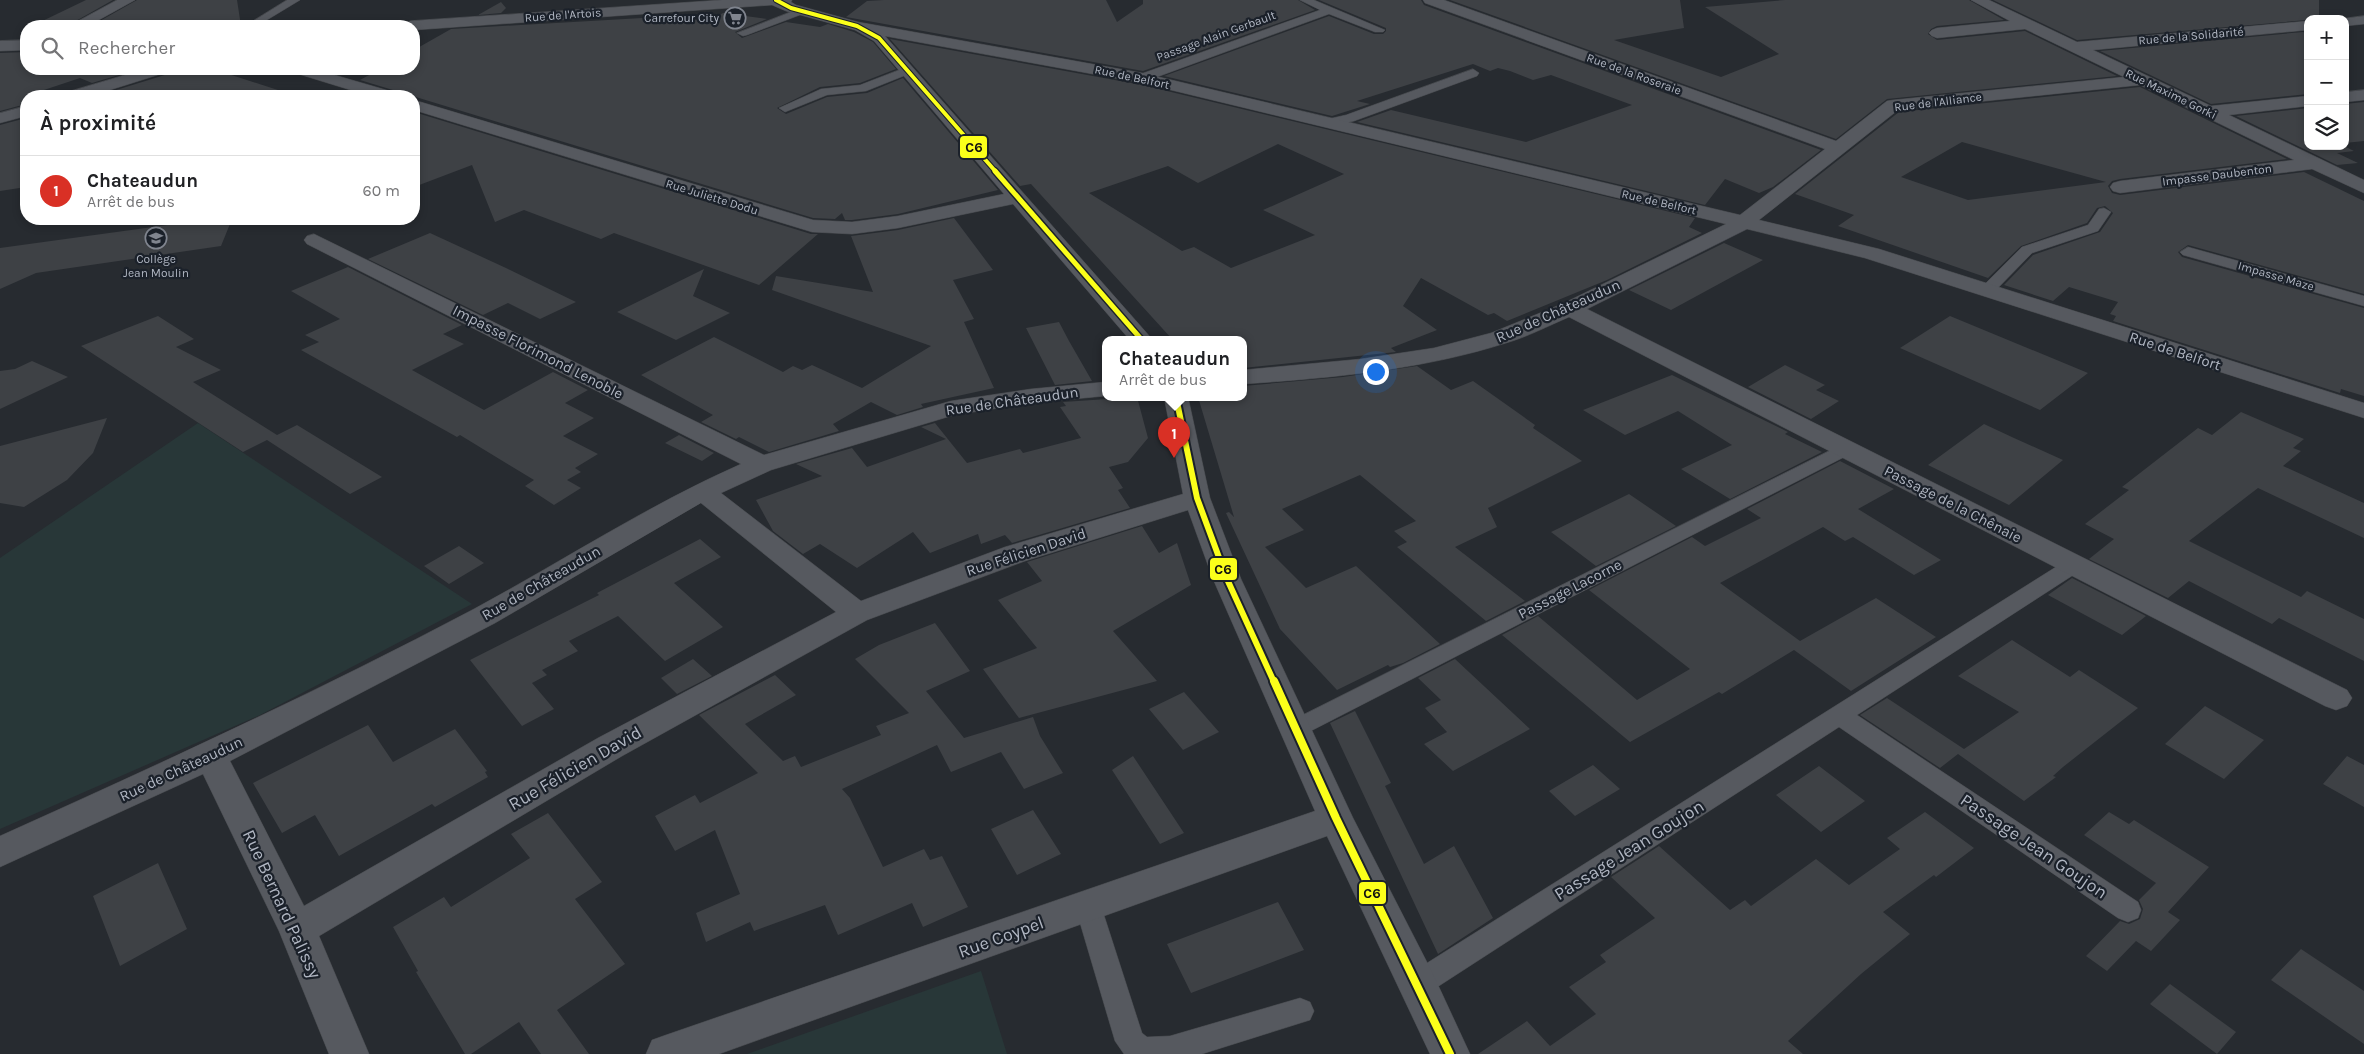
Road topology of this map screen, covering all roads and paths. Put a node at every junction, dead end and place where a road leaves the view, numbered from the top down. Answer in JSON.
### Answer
{"nodes":[{"id":1,"x":128,"y":0,"type":"edge"},
{"id":2,"x":295,"y":0,"type":"edge"},
{"id":3,"x":776,"y":0,"type":"edge"},
{"id":4,"x":785,"y":0,"type":"edge"},
{"id":5,"x":1305,"y":0,"type":"edge"},
{"id":6,"x":1430,"y":0,"type":"edge"},
{"id":7,"x":1978,"y":0,"type":"edge"},
{"id":8,"x":700,"y":2,"type":"edge"},
{"id":9,"x":1329,"y":10,"type":"junction"},
{"id":10,"x":801,"y":11,"type":"junction"},
{"id":11,"x":89,"y":20,"type":"edge"},
{"id":12,"x":260,"y":20,"type":"edge"},
{"id":13,"x":2364,"y":20,"type":"edge"},
{"id":14,"x":2349,"y":22,"type":"edge"},
{"id":15,"x":2028,"y":24,"type":"junction"},
{"id":16,"x":420,"y":25,"type":"edge"},
{"id":17,"x":2304,"y":25,"type":"edge"},
{"id":18,"x":856,"y":26,"type":"junction"},
{"id":19,"x":1379,"y":30,"type":"dead end"},
{"id":20,"x":743,"y":33,"type":"dead end"},
{"id":21,"x":1937,"y":33,"type":"dead end"},
{"id":22,"x":935,"y":40,"type":"junction"},
{"id":23,"x":20,"y":45,"type":"edge"},
{"id":24,"x":0,"y":46,"type":"edge"},
{"id":25,"x":2074,"y":47,"type":"junction"},
{"id":26,"x":887,"y":48,"type":"junction"},
{"id":27,"x":907,"y":71,"type":"junction"},
{"id":28,"x":1473,"y":74,"type":"dead end"},
{"id":29,"x":143,"y":75,"type":"edge"},
{"id":30,"x":318,"y":75,"type":"edge"},
{"id":31,"x":1142,"y":78,"type":"junction"},
{"id":32,"x":2141,"y":80,"type":"junction"},
{"id":33,"x":97,"y":90,"type":"edge"},
{"id":34,"x":367,"y":90,"type":"edge"},
{"id":35,"x":2364,"y":95,"type":"edge"},
{"id":36,"x":2349,"y":97,"type":"edge"},
{"id":37,"x":2304,"y":101,"type":"edge"},
{"id":38,"x":420,"y":107,"type":"edge"},
{"id":39,"x":785,"y":108,"type":"dead end"},
{"id":40,"x":2208,"y":112,"type":"junction"},
{"id":41,"x":20,"y":113,"type":"edge"},
{"id":42,"x":0,"y":118,"type":"edge"},
{"id":43,"x":1328,"y":123,"type":"junction"},
{"id":44,"x":1838,"y":148,"type":"junction"},
{"id":45,"x":2315,"y":163,"type":"junction"},
{"id":46,"x":2120,"y":187,"type":"dead end"},
{"id":47,"x":2364,"y":187,"type":"edge"},
{"id":48,"x":1017,"y":197,"type":"junction"},
{"id":49,"x":2104,"y":212,"type":"dead end"},
{"id":50,"x":1744,"y":222,"type":"junction"},
{"id":51,"x":314,"y":240,"type":"dead end"},
{"id":52,"x":2188,"y":252,"type":"dead end"},
{"id":53,"x":1987,"y":290,"type":"junction"},
{"id":54,"x":2364,"y":301,"type":"edge"},
{"id":55,"x":1570,"y":309,"type":"junction"},
{"id":56,"x":1137,"y":336,"type":"edge"},
{"id":57,"x":1247,"y":377,"type":"edge"},
{"id":58,"x":1102,"y":389,"type":"edge"},
{"id":59,"x":1177,"y":401,"type":"edge"},
{"id":60,"x":2364,"y":411,"type":"edge"},
{"id":61,"x":1845,"y":449,"type":"junction"},
{"id":62,"x":762,"y":464,"type":"junction"},
{"id":63,"x":702,"y":491,"type":"junction"},
{"id":64,"x":1197,"y":498,"type":"junction"},
{"id":65,"x":2074,"y":565,"type":"junction"},
{"id":66,"x":857,"y":613,"type":"junction"},
{"id":67,"x":2336,"y":698,"type":"dead end"},
{"id":68,"x":1840,"y":716,"type":"junction"},
{"id":69,"x":1295,"y":729,"type":"junction"},
{"id":70,"x":211,"y":756,"type":"junction"},
{"id":71,"x":1336,"y":818,"type":"junction"},
{"id":72,"x":0,"y":852,"type":"edge"},
{"id":73,"x":1088,"y":906,"type":"junction"},
{"id":74,"x":2128,"y":910,"type":"dead end"},
{"id":75,"x":297,"y":929,"type":"junction"},
{"id":76,"x":1418,"y":984,"type":"junction"},
{"id":77,"x":1300,"y":1011,"type":"dead end"},
{"id":78,"x":349,"y":1054,"type":"edge"},
{"id":79,"x":666,"y":1054,"type":"edge"},
{"id":80,"x":1450,"y":1054,"type":"edge"}],
"edges":[{"from":1,"to":11,"type":"street"},
{"from":2,"to":12,"type":"lane"},
{"from":3,"to":4,"type":"street","name":"Rue de l'Artois"},
{"from":3,"to":8,"type":"street","name":"Rue de l'Artois"},
{"from":3,"to":10,"type":"street","name":"Rue de Belfort"},
{"from":5,"to":9,"type":"lane"},
{"from":6,"to":44,"type":"street","name":"Rue de la Roseraie"},
{"from":7,"to":15,"type":"street","name":"Rue Maxime Gorki"},
{"from":8,"to":16,"type":"street","name":"Rue de l'Artois"},
{"from":9,"to":19,"type":"lane"},
{"from":9,"to":31,"type":"lane","name":"Passage Alain Gerbault"},
{"from":10,"to":18,"type":"street","name":"Rue de Belfort"},
{"from":10,"to":20,"type":"lane"},
{"from":13,"to":14,"type":"street"},
{"from":15,"to":21,"type":"street"},
{"from":15,"to":25,"type":"street","name":"Rue Maxime Gorki"},
{"from":17,"to":25,"type":"street","name":"Rue de la Solidarité"},
{"from":18,"to":22,"type":"street","name":"Rue de Belfort"},
{"from":18,"to":26,"type":"street"},
{"from":22,"to":26,"type":"street","name":"Rue de Belfort"},
{"from":22,"to":31,"type":"street","name":"Rue de Belfort"},
{"from":23,"to":24,"type":"street"},
{"from":25,"to":32,"type":"street","name":"Rue Maxime Gorki"},
{"from":26,"to":27,"type":"street"},
{"from":27,"to":39,"type":"lane"},
{"from":27,"to":48,"type":"street"},
{"from":28,"to":43,"type":"lane","name":"Rue de Belfort"},
{"from":29,"to":33,"type":"street"},
{"from":30,"to":34,"type":"street"},
{"from":31,"to":43,"type":"street","name":"Rue de Belfort"},
{"from":32,"to":40,"type":"street","name":"Rue Maxime Gorki"},
{"from":32,"to":44,"type":"street","name":"Rue de l'Alliance"},
{"from":35,"to":36,"type":"street"},
{"from":37,"to":40,"type":"street"},
{"from":38,"to":48,"type":"street","name":"Rue Juliette Dodu"},
{"from":40,"to":45,"type":"street","name":"Rue Maxime Gorki"},
{"from":41,"to":42,"type":"street"},
{"from":43,"to":50,"type":"street","name":"Rue de Belfort"},
{"from":44,"to":50,"type":"street","name":"Rue de l'Alliance"},
{"from":45,"to":46,"type":"street","name":"Impasse Daubenton"},
{"from":45,"to":47,"type":"street","name":"Rue Maxime Gorki"},
{"from":48,"to":56,"type":"street"},
{"from":49,"to":53,"type":"lane"},
{"from":50,"to":53,"type":"street","name":"Rue de Belfort"},
{"from":50,"to":55,"type":"street","name":"Rue de Châteaudun"},
{"from":51,"to":62,"type":"street","name":"Impasse Florimond Lenoble"},
{"from":52,"to":54,"type":"lane","name":"Impasse Maze"},
{"from":53,"to":60,"type":"street","name":"Rue de Belfort"},
{"from":55,"to":57,"type":"street","name":"Rue de Châteaudun"},
{"from":55,"to":61,"type":"street","name":"Passage de la Chênaie"},
{"from":58,"to":62,"type":"street","name":"Rue de Châteaudun"},
{"from":59,"to":64,"type":"street"},
{"from":61,"to":65,"type":"street","name":"Passage de la Chênaie"},
{"from":61,"to":69,"type":"lane","name":"Passage Lacorne"},
{"from":62,"to":63,"type":"street","name":"Rue de Châteaudun"},
{"from":63,"to":66,"type":"street"},
{"from":63,"to":70,"type":"street","name":"Rue de Châteaudun"},
{"from":64,"to":66,"type":"street","name":"Rue Félicien David"},
{"from":64,"to":69,"type":"street"},
{"from":65,"to":67,"type":"street","name":"Passage de la Chênaie"},
{"from":65,"to":68,"type":"lane","name":"Passage Jean Goujon"},
{"from":66,"to":75,"type":"street","name":"Rue Félicien David"},
{"from":68,"to":74,"type":"lane","name":"Passage Jean Goujon"},
{"from":68,"to":76,"type":"lane","name":"Passage Jean Goujon"},
{"from":69,"to":71,"type":"street"},
{"from":70,"to":72,"type":"street","name":"Rue de Châteaudun"},
{"from":70,"to":75,"type":"street","name":"Rue Bernard Palissy"},
{"from":71,"to":73,"type":"street","name":"Rue Coypel"},
{"from":71,"to":76,"type":"street"},
{"from":73,"to":77,"type":"lane"},
{"from":73,"to":79,"type":"street","name":"Rue Coypel"},
{"from":75,"to":78,"type":"street","name":"Rue Bernard Palissy"},
{"from":76,"to":80,"type":"street"}]}
